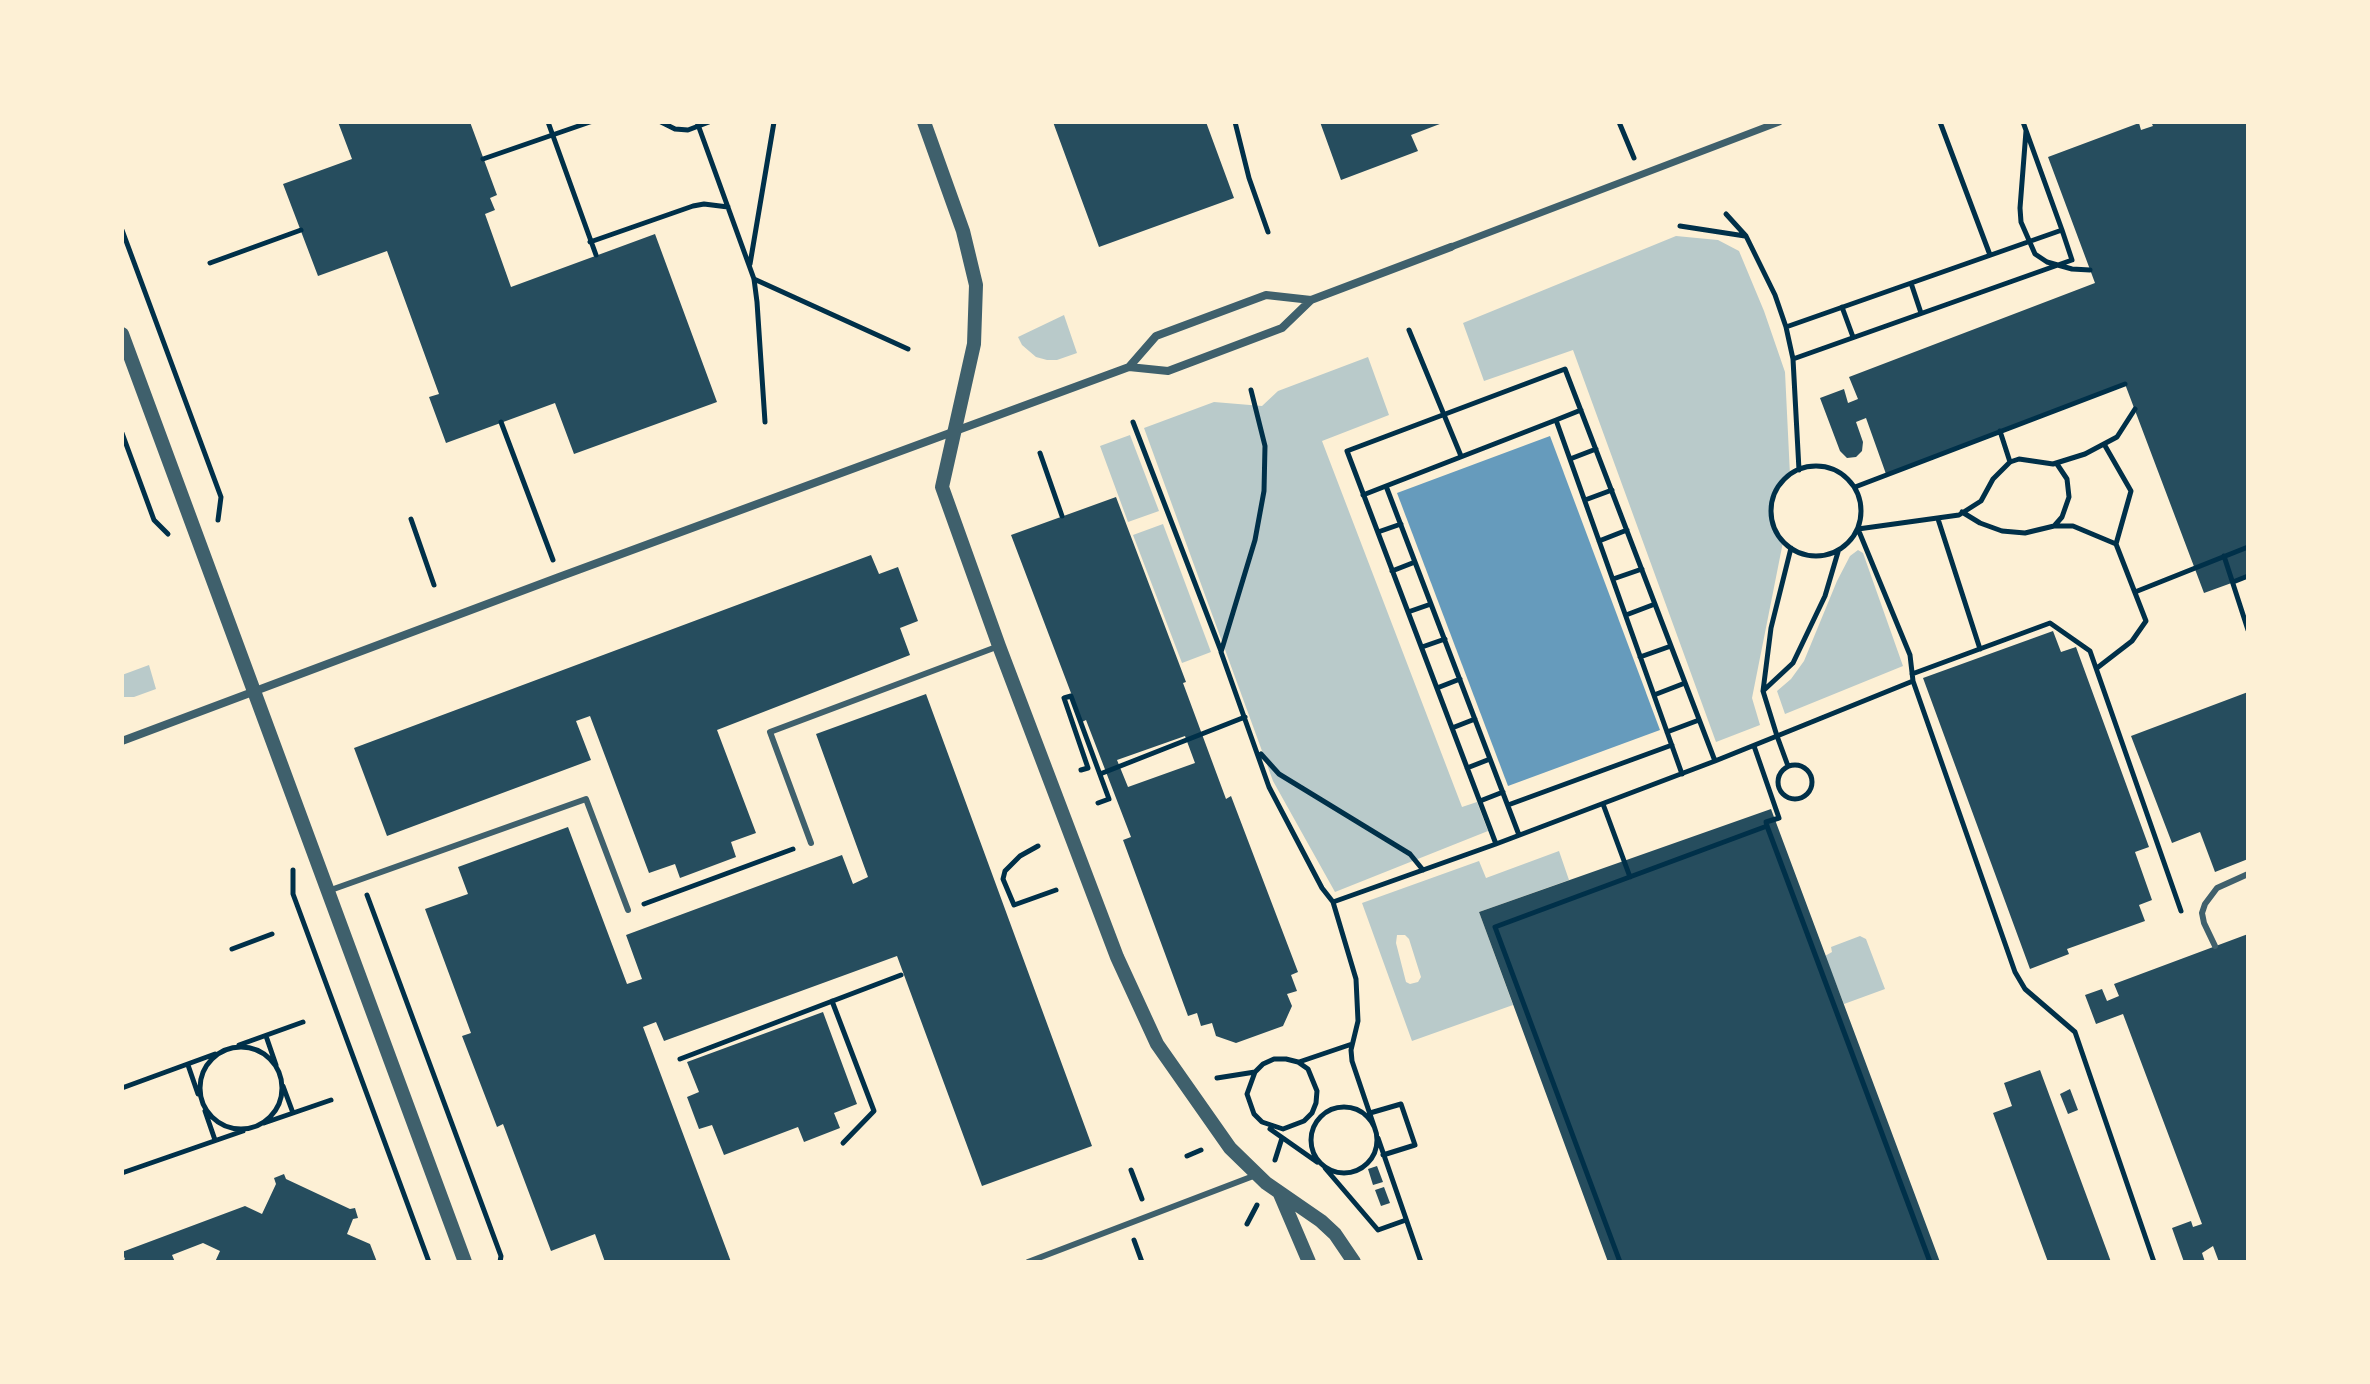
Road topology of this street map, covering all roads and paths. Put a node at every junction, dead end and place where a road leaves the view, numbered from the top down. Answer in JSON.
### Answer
{"nodes":[{"id":1,"x":548,"y":122,"type":"edge"},
{"id":2,"x":590,"y":122,"type":"edge"},
{"id":3,"x":661,"y":122,"type":"edge"},
{"id":4,"x":709,"y":122,"type":"edge"},
{"id":5,"x":774,"y":122,"type":"edge"},
{"id":6,"x":924,"y":122,"type":"edge"},
{"id":7,"x":1235,"y":122,"type":"edge"},
{"id":8,"x":1619,"y":122,"type":"edge"},
{"id":9,"x":1779,"y":122,"type":"edge"},
{"id":10,"x":1940,"y":122,"type":"edge"},
{"id":11,"x":2023,"y":122,"type":"edge"},
{"id":12,"x":698,"y":125,"type":"edge"},
{"id":13,"x":2026,"y":130,"type":"junction"},
{"id":14,"x":552,"y":135,"type":"junction"},
{"id":15,"x":483,"y":159,"type":"dead end"},
{"id":16,"x":1641,"y":174,"type":"junction"},
{"id":17,"x":728,"y":207,"type":"junction"},
{"id":18,"x":1726,"y":214,"type":"dead end"},
{"id":19,"x":1680,"y":226,"type":"dead end"},
{"id":20,"x":122,"y":230,"type":"edge"},
{"id":21,"x":301,"y":230,"type":"dead end"},
{"id":22,"x":2062,"y":230,"type":"junction"},
{"id":23,"x":1268,"y":232,"type":"dead end"},
{"id":24,"x":1746,"y":236,"type":"junction"},
{"id":25,"x":590,"y":242,"type":"junction"},
{"id":26,"x":1451,"y":247,"type":"joint"},
{"id":27,"x":596,"y":255,"type":"dead end"},
{"id":28,"x":1990,"y":255,"type":"junction"},
{"id":29,"x":210,"y":263,"type":"dead end"},
{"id":30,"x":750,"y":265,"type":"junction"},
{"id":31,"x":2090,"y":270,"type":"dead end"},
{"id":32,"x":754,"y":279,"type":"junction"},
{"id":33,"x":1911,"y":283,"type":"junction"},
{"id":34,"x":1311,"y":300,"type":"junction"},
{"id":35,"x":1842,"y":307,"type":"junction"},
{"id":36,"x":1921,"y":313,"type":"junction"},
{"id":37,"x":1786,"y":327,"type":"junction"},
{"id":38,"x":1409,"y":330,"type":"dead end"},
{"id":39,"x":122,"y":334,"type":"edge"},
{"id":40,"x":1853,"y":337,"type":"junction"},
{"id":41,"x":908,"y":349,"type":"dead end"},
{"id":42,"x":1793,"y":359,"type":"junction"},
{"id":43,"x":1129,"y":367,"type":"junction"},
{"id":44,"x":2125,"y":384,"type":"dead end"},
{"id":45,"x":1251,"y":390,"type":"dead end"},
{"id":46,"x":2135,"y":409,"type":"dead end"},
{"id":47,"x":1581,"y":410,"type":"junction"},
{"id":48,"x":1444,"y":415,"type":"junction"},
{"id":49,"x":1556,"y":420,"type":"junction"},
{"id":50,"x":501,"y":422,"type":"dead end"},
{"id":51,"x":765,"y":422,"type":"dead end"},
{"id":52,"x":1133,"y":422,"type":"dead end"},
{"id":53,"x":2000,"y":431,"type":"junction"},
{"id":54,"x":953,"y":433,"type":"junction"},
{"id":55,"x":2104,"y":444,"type":"junction"},
{"id":56,"x":1596,"y":449,"type":"junction"},
{"id":57,"x":1040,"y":453,"type":"dead end"},
{"id":58,"x":1461,"y":456,"type":"junction"},
{"id":59,"x":1570,"y":459,"type":"junction"},
{"id":60,"x":2010,"y":462,"type":"junction"},
{"id":61,"x":2057,"y":464,"type":"junction"},
{"id":62,"x":1799,"y":470,"type":"junction"},
{"id":63,"x":1386,"y":486,"type":"junction"},
{"id":64,"x":1855,"y":487,"type":"junction"},
{"id":65,"x":1612,"y":490,"type":"junction"},
{"id":66,"x":1363,"y":495,"type":"junction"},
{"id":67,"x":1585,"y":500,"type":"junction"},
{"id":68,"x":1962,"y":512,"type":"junction"},
{"id":69,"x":1062,"y":516,"type":"dead end"},
{"id":70,"x":411,"y":519,"type":"dead end"},
{"id":71,"x":1938,"y":519,"type":"junction"},
{"id":72,"x":218,"y":524,"type":"dead end"},
{"id":73,"x":1401,"y":524,"type":"junction"},
{"id":74,"x":2054,"y":526,"type":"junction"},
{"id":75,"x":1858,"y":529,"type":"junction"},
{"id":76,"x":1627,"y":530,"type":"junction"},
{"id":77,"x":1378,"y":532,"type":"junction"},
{"id":78,"x":1599,"y":541,"type":"junction"},
{"id":79,"x":2116,"y":544,"type":"junction"},
{"id":80,"x":2248,"y":547,"type":"edge"},
{"id":81,"x":1791,"y":548,"type":"junction"},
{"id":82,"x":1839,"y":551,"type":"junction"},
{"id":83,"x":2224,"y":556,"type":"junction"},
{"id":84,"x":1415,"y":562,"type":"junction"},
{"id":85,"x":1642,"y":569,"type":"junction"},
{"id":86,"x":1392,"y":571,"type":"junction"},
{"id":87,"x":2248,"y":576,"type":"edge"},
{"id":88,"x":559,"y":577,"type":"junction"},
{"id":89,"x":1613,"y":579,"type":"junction"},
{"id":90,"x":2233,"y":582,"type":"junction"},
{"id":91,"x":434,"y":585,"type":"dead end"},
{"id":92,"x":2135,"y":592,"type":"junction"},
{"id":93,"x":1431,"y":604,"type":"junction"},
{"id":94,"x":1655,"y":604,"type":"junction"},
{"id":95,"x":1408,"y":612,"type":"junction"},
{"id":96,"x":1626,"y":615,"type":"junction"},
{"id":97,"x":2248,"y":630,"type":"edge"},
{"id":98,"x":1445,"y":639,"type":"junction"},
{"id":99,"x":999,"y":646,"type":"junction"},
{"id":100,"x":1671,"y":646,"type":"junction"},
{"id":101,"x":1422,"y":647,"type":"junction"},
{"id":102,"x":1980,"y":649,"type":"junction"},
{"id":103,"x":1221,"y":652,"type":"junction"},
{"id":104,"x":1640,"y":657,"type":"junction"},
{"id":105,"x":2097,"y":668,"type":"junction"},
{"id":106,"x":1912,"y":678,"type":"junction"},
{"id":107,"x":1460,"y":679,"type":"junction"},
{"id":108,"x":1685,"y":683,"type":"junction"},
{"id":109,"x":1437,"y":688,"type":"junction"},
{"id":110,"x":1763,"y":691,"type":"junction"},
{"id":111,"x":254,"y":693,"type":"junction"},
{"id":112,"x":1654,"y":695,"type":"junction"},
{"id":113,"x":1245,"y":717,"type":"junction"},
{"id":114,"x":1475,"y":719,"type":"junction"},
{"id":115,"x":1699,"y":720,"type":"junction"},
{"id":116,"x":1452,"y":728,"type":"junction"},
{"id":117,"x":1667,"y":732,"type":"junction"},
{"id":118,"x":1777,"y":736,"type":"junction"},
{"id":119,"x":122,"y":741,"type":"edge"},
{"id":120,"x":1672,"y":745,"type":"junction"},
{"id":121,"x":1754,"y":746,"type":"junction"},
{"id":122,"x":1257,"y":750,"type":"junction"},
{"id":123,"x":1490,"y":759,"type":"junction"},
{"id":124,"x":1715,"y":761,"type":"junction"},
{"id":125,"x":1788,"y":766,"type":"junction"},
{"id":126,"x":1467,"y":768,"type":"junction"},
{"id":127,"x":1081,"y":770,"type":"dead end"},
{"id":128,"x":1100,"y":774,"type":"junction"},
{"id":129,"x":1682,"y":774,"type":"junction"},
{"id":130,"x":1503,"y":792,"type":"junction"},
{"id":131,"x":1480,"y":801,"type":"junction"},
{"id":132,"x":1098,"y":803,"type":"dead end"},
{"id":133,"x":1603,"y":804,"type":"junction"},
{"id":134,"x":1508,"y":805,"type":"junction"},
{"id":135,"x":1767,"y":826,"type":"junction"},
{"id":136,"x":1519,"y":835,"type":"junction"},
{"id":137,"x":811,"y":843,"type":"joint"},
{"id":138,"x":1496,"y":844,"type":"junction"},
{"id":139,"x":1038,"y":846,"type":"dead end"},
{"id":140,"x":293,"y":863,"type":"dead end"},
{"id":141,"x":1423,"y":870,"type":"junction"},
{"id":142,"x":2248,"y":874,"type":"edge"},
{"id":143,"x":1630,"y":877,"type":"junction"},
{"id":144,"x":362,"y":879,"type":"junction"},
{"id":145,"x":1007,"y":888,"type":"junction"},
{"id":146,"x":1056,"y":890,"type":"dead end"},
{"id":147,"x":328,"y":891,"type":"junction"},
{"id":148,"x":999,"y":891,"type":"dead end"},
{"id":149,"x":1333,"y":902,"type":"junction"},
{"id":150,"x":628,"y":910,"type":"joint"},
{"id":151,"x":2182,"y":916,"type":"dead end"},
{"id":152,"x":272,"y":934,"type":"dead end"},
{"id":153,"x":2215,"y":946,"type":"dead end"},
{"id":154,"x":232,"y":949,"type":"dead end"},
{"id":155,"x":901,"y":975,"type":"dead end"},
{"id":156,"x":832,"y":1001,"type":"junction"},
{"id":157,"x":303,"y":1022,"type":"dead end"},
{"id":158,"x":266,"y":1036,"type":"junction"},
{"id":159,"x":1352,"y":1044,"type":"junction"},
{"id":160,"x":226,"y":1049,"type":"junction"},
{"id":161,"x":680,"y":1059,"type":"dead end"},
{"id":162,"x":1298,"y":1062,"type":"junction"},
{"id":163,"x":188,"y":1065,"type":"junction"},
{"id":164,"x":1255,"y":1072,"type":"junction"},
{"id":165,"x":280,"y":1076,"type":"junction"},
{"id":166,"x":1217,"y":1078,"type":"dead end"},
{"id":167,"x":122,"y":1088,"type":"edge"},
{"id":168,"x":331,"y":1100,"type":"dead end"},
{"id":169,"x":201,"y":1102,"type":"junction"},
{"id":170,"x":293,"y":1113,"type":"junction"},
{"id":171,"x":1370,"y":1113,"type":"junction"},
{"id":172,"x":1262,"y":1122,"type":"junction"},
{"id":173,"x":1374,"y":1126,"type":"junction"},
{"id":174,"x":255,"y":1127,"type":"junction"},
{"id":175,"x":1377,"y":1136,"type":"junction"},
{"id":176,"x":1282,"y":1138,"type":"junction"},
{"id":177,"x":215,"y":1140,"type":"junction"},
{"id":178,"x":843,"y":1143,"type":"dead end"},
{"id":179,"x":1201,"y":1150,"type":"dead end"},
{"id":180,"x":1383,"y":1155,"type":"junction"},
{"id":181,"x":1187,"y":1156,"type":"dead end"},
{"id":182,"x":1273,"y":1166,"type":"dead end"},
{"id":183,"x":1324,"y":1167,"type":"junction"},
{"id":184,"x":1131,"y":1170,"type":"dead end"},
{"id":185,"x":122,"y":1173,"type":"edge"},
{"id":186,"x":1257,"y":1175,"type":"junction"},
{"id":187,"x":1280,"y":1194,"type":"junction"},
{"id":188,"x":1257,"y":1205,"type":"dead end"},
{"id":189,"x":1148,"y":1216,"type":"junction"},
{"id":190,"x":1406,"y":1220,"type":"junction"},
{"id":191,"x":1247,"y":1224,"type":"dead end"},
{"id":192,"x":429,"y":1262,"type":"edge"},
{"id":193,"x":465,"y":1262,"type":"edge"},
{"id":194,"x":500,"y":1262,"type":"edge"},
{"id":195,"x":1028,"y":1262,"type":"edge"},
{"id":196,"x":1309,"y":1262,"type":"edge"},
{"id":197,"x":1354,"y":1262,"type":"edge"},
{"id":198,"x":1421,"y":1262,"type":"edge"},
{"id":199,"x":1620,"y":1262,"type":"edge"},
{"id":200,"x":1930,"y":1262,"type":"edge"},
{"id":201,"x":2154,"y":1262,"type":"edge"}],
"edges":[{"from":1,"to":14,"type":"path"},
{"from":2,"to":14,"type":"path"},
{"from":3,"to":12,"type":"path"},
{"from":4,"to":12,"type":"path"},
{"from":5,"to":30,"type":"path"},
{"from":6,"to":54,"type":"street"},
{"from":7,"to":23,"type":"path"},
{"from":8,"to":16,"type":"path"},
{"from":9,"to":16,"type":"street"},
{"from":10,"to":28,"type":"path"},
{"from":11,"to":13,"type":"path"},
{"from":12,"to":17,"type":"path"},
{"from":13,"to":22,"type":"path"},
{"from":13,"to":31,"type":"path"},
{"from":14,"to":15,"type":"path"},
{"from":14,"to":25,"type":"path"},
{"from":16,"to":26,"type":"street"},
{"from":17,"to":25,"type":"path"},
{"from":17,"to":30,"type":"path"},
{"from":18,"to":24,"type":"path"},
{"from":19,"to":24,"type":"path"},
{"from":20,"to":72,"type":"path"},
{"from":21,"to":29,"type":"path"},
{"from":22,"to":28,"type":"path"},
{"from":22,"to":36,"type":"path"},
{"from":24,"to":37,"type":"path"},
{"from":25,"to":27,"type":"path"},
{"from":26,"to":34,"type":"street"},
{"from":28,"to":33,"type":"path"},
{"from":30,"to":32,"type":"path"},
{"from":32,"to":41,"type":"path"},
{"from":32,"to":51,"type":"path"},
{"from":33,"to":35,"type":"path"},
{"from":33,"to":36,"type":"path"},
{"from":34,"to":43,"type":"street"},
{"from":34,"to":43,"type":"street"},
{"from":35,"to":37,"type":"path"},
{"from":35,"to":40,"type":"path"},
{"from":36,"to":40,"type":"path"},
{"from":37,"to":42,"type":"path"},
{"from":38,"to":48,"type":"path"},
{"from":39,"to":111,"type":"street"},
{"from":40,"to":42,"type":"path"},
{"from":42,"to":62,"type":"path"},
{"from":43,"to":54,"type":"street"},
{"from":44,"to":53,"type":"path"},
{"from":45,"to":103,"type":"path"},
{"from":46,"to":55,"type":"path"},
{"from":47,"to":48,"type":"path"},
{"from":47,"to":49,"type":"path"},
{"from":47,"to":56,"type":"path"},
{"from":48,"to":58,"type":"path"},
{"from":48,"to":66,"type":"path"},
{"from":49,"to":58,"type":"path"},
{"from":49,"to":59,"type":"path"},
{"from":50,"to":88,"type":"path"},
{"from":52,"to":103,"type":"path"},
{"from":53,"to":60,"type":"path"},
{"from":53,"to":64,"type":"path"},
{"from":54,"to":88,"type":"street"},
{"from":54,"to":99,"type":"street"},
{"from":55,"to":61,"type":"path"},
{"from":55,"to":79,"type":"path"},
{"from":56,"to":59,"type":"path"},
{"from":56,"to":65,"type":"path"},
{"from":57,"to":69,"type":"path"},
{"from":58,"to":63,"type":"path"},
{"from":59,"to":67,"type":"path"},
{"from":60,"to":61,"type":"path"},
{"from":60,"to":68,"type":"path"},
{"from":61,"to":74,"type":"path"},
{"from":62,"to":64,"type":"path"},
{"from":62,"to":81,"type":"path"},
{"from":63,"to":66,"type":"path"},
{"from":63,"to":73,"type":"path"},
{"from":64,"to":75,"type":"path"},
{"from":65,"to":67,"type":"path"},
{"from":65,"to":76,"type":"path"},
{"from":66,"to":77,"type":"path"},
{"from":67,"to":78,"type":"path"},
{"from":68,"to":71,"type":"path"},
{"from":68,"to":74,"type":"path"},
{"from":70,"to":91,"type":"path"},
{"from":71,"to":75,"type":"path"},
{"from":71,"to":102,"type":"path"},
{"from":73,"to":77,"type":"path"},
{"from":73,"to":84,"type":"path"},
{"from":74,"to":79,"type":"path"},
{"from":75,"to":82,"type":"path"},
{"from":75,"to":106,"type":"path"},
{"from":76,"to":78,"type":"path"},
{"from":76,"to":85,"type":"path"},
{"from":77,"to":86,"type":"path"},
{"from":78,"to":89,"type":"path"},
{"from":79,"to":92,"type":"path"},
{"from":80,"to":83,"type":"path"},
{"from":81,"to":82,"type":"path"},
{"from":81,"to":110,"type":"path"},
{"from":82,"to":110,"type":"path"},
{"from":83,"to":90,"type":"path"},
{"from":83,"to":92,"type":"path"},
{"from":84,"to":86,"type":"path"},
{"from":84,"to":93,"type":"path"},
{"from":85,"to":89,"type":"path"},
{"from":85,"to":94,"type":"path"},
{"from":86,"to":95,"type":"path"},
{"from":87,"to":90,"type":"path"},
{"from":88,"to":111,"type":"street"},
{"from":89,"to":96,"type":"path"},
{"from":90,"to":97,"type":"path"},
{"from":92,"to":105,"type":"path"},
{"from":93,"to":95,"type":"path"},
{"from":93,"to":98,"type":"path"},
{"from":94,"to":96,"type":"path"},
{"from":94,"to":100,"type":"path"},
{"from":95,"to":101,"type":"path"},
{"from":96,"to":104,"type":"path"},
{"from":98,"to":101,"type":"path"},
{"from":98,"to":107,"type":"path"},
{"from":99,"to":137,"type":"lane"},
{"from":99,"to":186,"type":"street"},
{"from":100,"to":104,"type":"path"},
{"from":100,"to":108,"type":"path"},
{"from":101,"to":109,"type":"path"},
{"from":102,"to":105,"type":"path"},
{"from":102,"to":106,"type":"path"},
{"from":103,"to":113,"type":"path"},
{"from":104,"to":112,"type":"path"},
{"from":105,"to":151,"type":"path"},
{"from":106,"to":118,"type":"path"},
{"from":106,"to":201,"type":"path"},
{"from":107,"to":109,"type":"path"},
{"from":107,"to":114,"type":"path"},
{"from":108,"to":112,"type":"path"},
{"from":108,"to":115,"type":"path"},
{"from":109,"to":116,"type":"path"},
{"from":110,"to":118,"type":"path"},
{"from":111,"to":119,"type":"street"},
{"from":111,"to":147,"type":"street"},
{"from":112,"to":117,"type":"path"},
{"from":113,"to":122,"type":"path"},
{"from":113,"to":128,"type":"path"},
{"from":114,"to":116,"type":"path"},
{"from":114,"to":123,"type":"path"},
{"from":115,"to":117,"type":"path"},
{"from":115,"to":124,"type":"path"},
{"from":116,"to":126,"type":"path"},
{"from":117,"to":120,"type":"path"},
{"from":118,"to":121,"type":"path"},
{"from":118,"to":125,"type":"path"},
{"from":120,"to":129,"type":"path"},
{"from":120,"to":134,"type":"path"},
{"from":121,"to":124,"type":"path"},
{"from":121,"to":135,"type":"path"},
{"from":122,"to":141,"type":"path"},
{"from":122,"to":149,"type":"path"},
{"from":123,"to":126,"type":"path"},
{"from":123,"to":130,"type":"path"},
{"from":124,"to":129,"type":"path"},
{"from":125,"to":125,"type":"path"},
{"from":126,"to":131,"type":"path"},
{"from":127,"to":128,"type":"path"},
{"from":128,"to":132,"type":"path"},
{"from":129,"to":133,"type":"path"},
{"from":130,"to":131,"type":"path"},
{"from":130,"to":134,"type":"path"},
{"from":131,"to":138,"type":"path"},
{"from":133,"to":136,"type":"path"},
{"from":133,"to":143,"type":"path"},
{"from":134,"to":136,"type":"path"},
{"from":135,"to":143,"type":"path"},
{"from":135,"to":200,"type":"path"},
{"from":136,"to":138,"type":"path"},
{"from":137,"to":150,"type":"path"},
{"from":138,"to":141,"type":"path"},
{"from":139,"to":145,"type":"path"},
{"from":140,"to":192,"type":"path"},
{"from":141,"to":149,"type":"path"},
{"from":142,"to":153,"type":"lane"},
{"from":143,"to":199,"type":"path"},
{"from":144,"to":147,"type":"lane"},
{"from":144,"to":150,"type":"lane"},
{"from":144,"to":194,"type":"path"},
{"from":145,"to":146,"type":"path"},
{"from":145,"to":148,"type":"path"},
{"from":147,"to":193,"type":"street"},
{"from":149,"to":159,"type":"path"},
{"from":152,"to":154,"type":"path"},
{"from":155,"to":156,"type":"path"},
{"from":156,"to":161,"type":"path"},
{"from":156,"to":178,"type":"path"},
{"from":157,"to":158,"type":"path"},
{"from":158,"to":160,"type":"path"},
{"from":158,"to":165,"type":"path"},
{"from":159,"to":162,"type":"path"},
{"from":159,"to":171,"type":"path"},
{"from":160,"to":163,"type":"path"},
{"from":160,"to":165,"type":"path"},
{"from":160,"to":169,"type":"path"},
{"from":162,"to":164,"type":"path"},
{"from":162,"to":172,"type":"path"},
{"from":163,"to":167,"type":"path"},
{"from":163,"to":169,"type":"path"},
{"from":164,"to":166,"type":"path"},
{"from":164,"to":172,"type":"path"},
{"from":165,"to":170,"type":"path"},
{"from":165,"to":174,"type":"path"},
{"from":168,"to":170,"type":"path"},
{"from":169,"to":174,"type":"path"},
{"from":169,"to":177,"type":"path"},
{"from":170,"to":174,"type":"path"},
{"from":171,"to":173,"type":"path"},
{"from":171,"to":180,"type":"path"},
{"from":172,"to":176,"type":"path"},
{"from":173,"to":175,"type":"path"},
{"from":173,"to":183,"type":"path"},
{"from":174,"to":177,"type":"path"},
{"from":175,"to":180,"type":"path"},
{"from":175,"to":183,"type":"path"},
{"from":176,"to":182,"type":"path"},
{"from":176,"to":183,"type":"path"},
{"from":177,"to":185,"type":"path"},
{"from":179,"to":181,"type":"path"},
{"from":180,"to":190,"type":"path"},
{"from":183,"to":190,"type":"path"},
{"from":184,"to":189,"type":"path"},
{"from":186,"to":187,"type":"street"},
{"from":186,"to":189,"type":"lane"},
{"from":187,"to":196,"type":"street"},
{"from":187,"to":197,"type":"street"},
{"from":188,"to":191,"type":"path"},
{"from":189,"to":195,"type":"lane"},
{"from":190,"to":198,"type":"path"}]}
